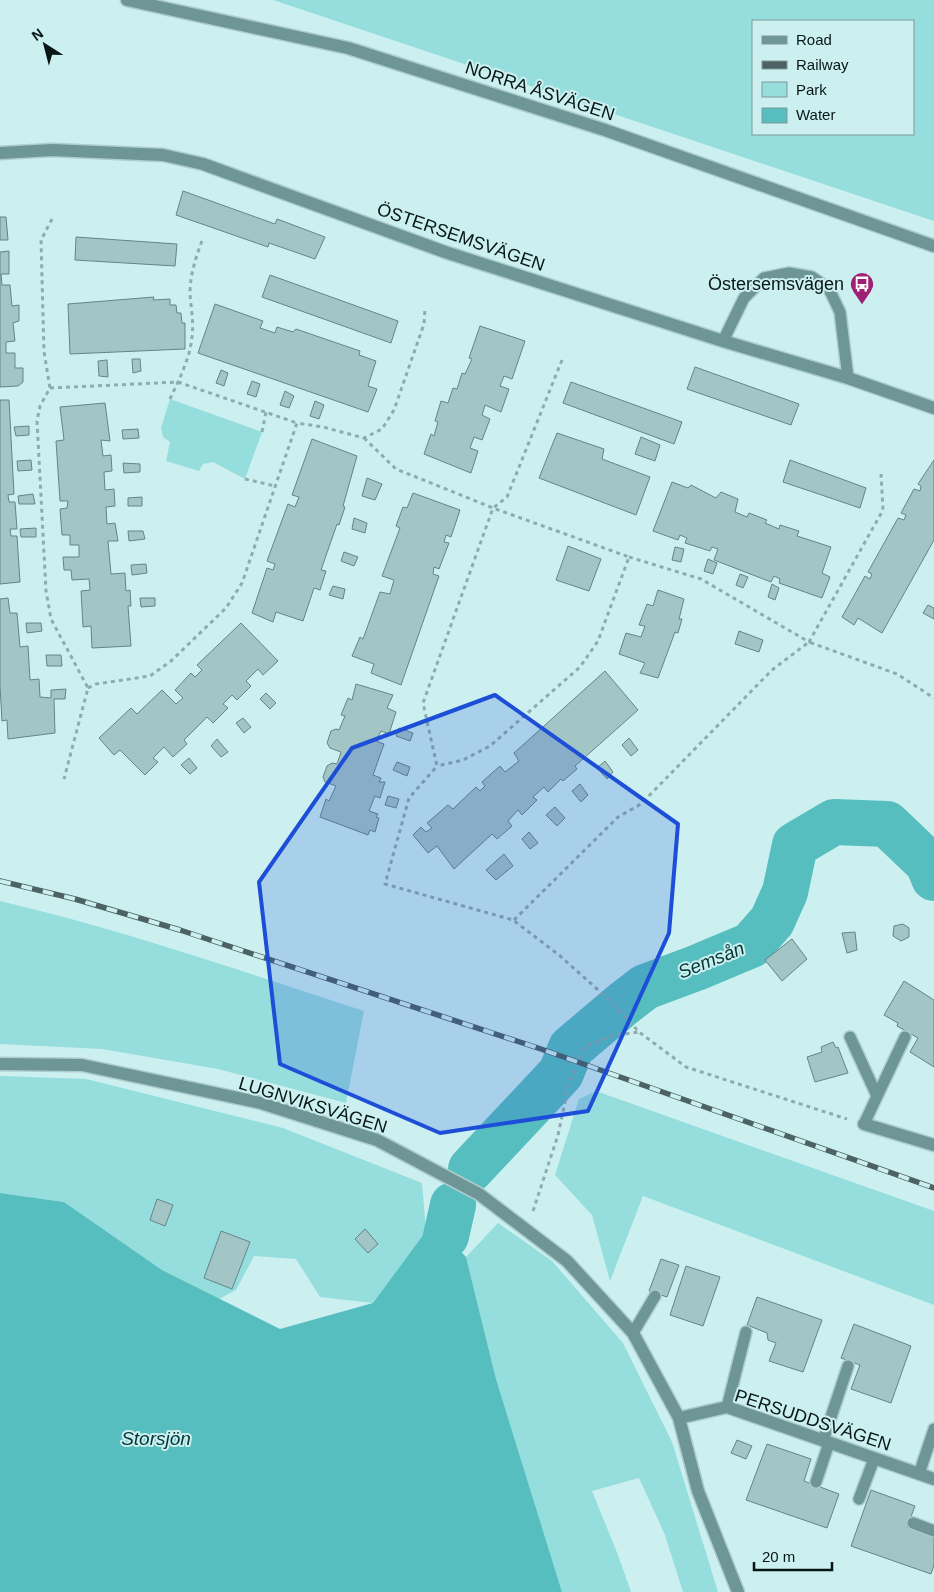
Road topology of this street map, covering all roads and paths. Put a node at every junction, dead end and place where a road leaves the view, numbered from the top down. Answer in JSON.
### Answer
{"nodes":[{"id":1,"x":128,"y":0,"type":"edge"},
{"id":2,"x":0,"y":153,"type":"edge"},
{"id":3,"x":52,"y":219,"type":"dead end"},
{"id":4,"x":203,"y":238,"type":"dead end"},
{"id":5,"x":934,"y":246,"type":"edge"},
{"id":6,"x":425,"y":309,"type":"dead end"},
{"id":7,"x":723,"y":341,"type":"junction"},
{"id":8,"x":562,"y":360,"type":"dead end"},
{"id":9,"x":848,"y":378,"type":"junction"},
{"id":10,"x":178,"y":382,"type":"junction"},
{"id":11,"x":50,"y":388,"type":"junction"},
{"id":12,"x":170,"y":399,"type":"dead end"},
{"id":13,"x":934,"y":408,"type":"edge"},
{"id":14,"x":266,"y":412,"type":"junction"},
{"id":15,"x":297,"y":423,"type":"junction"},
{"id":16,"x":262,"y":432,"type":"dead end"},
{"id":17,"x":364,"y":438,"type":"junction"},
{"id":18,"x":881,"y":474,"type":"dead end"},
{"id":19,"x":245,"y":479,"type":"dead end"},
{"id":20,"x":275,"y":486,"type":"junction"},
{"id":21,"x":493,"y":508,"type":"junction"},
{"id":22,"x":629,"y":557,"type":"junction"},
{"id":23,"x":809,"y":642,"type":"junction"},
{"id":24,"x":88,"y":688,"type":"junction"},
{"id":25,"x":934,"y":698,"type":"edge"},
{"id":26,"x":438,"y":766,"type":"junction"},
{"id":27,"x":64,"y":779,"type":"dead end"},
{"id":28,"x":513,"y":920,"type":"junction"},
{"id":29,"x":639,"y":1032,"type":"junction"},
{"id":30,"x":850,"y":1037,"type":"dead end"},
{"id":31,"x":905,"y":1037,"type":"dead end"},
{"id":32,"x":0,"y":1064,"type":"edge"},
{"id":33,"x":877,"y":1096,"type":"junction"},
{"id":34,"x":864,"y":1124,"type":"junction"},
{"id":35,"x":934,"y":1145,"type":"edge"},
{"id":36,"x":527,"y":1230,"type":"junction"},
{"id":37,"x":655,"y":1296,"type":"dead end"},
{"id":38,"x":746,"y":1332,"type":"dead end"},
{"id":39,"x":633,"y":1333,"type":"junction"},
{"id":40,"x":848,"y":1366,"type":"dead end"},
{"id":41,"x":727,"y":1407,"type":"junction"},
{"id":42,"x":679,"y":1418,"type":"junction"},
{"id":43,"x":934,"y":1429,"type":"edge"},
{"id":44,"x":826,"y":1442,"type":"junction"},
{"id":45,"x":874,"y":1459,"type":"junction"},
{"id":46,"x":919,"y":1474,"type":"junction"},
{"id":47,"x":934,"y":1480,"type":"edge"},
{"id":48,"x":816,"y":1482,"type":"dead end"},
{"id":49,"x":859,"y":1499,"type":"dead end"},
{"id":50,"x":914,"y":1523,"type":"dead end"},
{"id":51,"x":934,"y":1531,"type":"edge"},
{"id":52,"x":738,"y":1592,"type":"edge"}],
"edges":[{"from":1,"to":5,"type":"street","name":"NORRA ÅSVÄGEN"},
{"from":2,"to":7,"type":"street","name":"ÖSTERSEMSVÄGEN"},
{"from":3,"to":11,"type":"path"},
{"from":4,"to":10,"type":"path"},
{"from":6,"to":17,"type":"path"},
{"from":7,"to":9,"type":"street","name":"ÖSTERSEMSVÄGEN"},
{"from":7,"to":9,"type":"lane"},
{"from":8,"to":21,"type":"path"},
{"from":9,"to":13,"type":"street","name":"ÖSTERSEMSVÄGEN"},
{"from":10,"to":11,"type":"path"},
{"from":10,"to":12,"type":"path"},
{"from":10,"to":14,"type":"path"},
{"from":11,"to":24,"type":"path"},
{"from":14,"to":15,"type":"path"},
{"from":14,"to":16,"type":"path"},
{"from":15,"to":17,"type":"path"},
{"from":15,"to":20,"type":"path"},
{"from":17,"to":21,"type":"path"},
{"from":18,"to":23,"type":"path"},
{"from":19,"to":20,"type":"path"},
{"from":20,"to":24,"type":"path"},
{"from":21,"to":22,"type":"path"},
{"from":21,"to":26,"type":"path"},
{"from":22,"to":23,"type":"path"},
{"from":22,"to":26,"type":"path"},
{"from":23,"to":25,"type":"path"},
{"from":23,"to":28,"type":"path"},
{"from":24,"to":27,"type":"path"},
{"from":26,"to":28,"type":"path"},
{"from":28,"to":29,"type":"path"},
{"from":29,"to":34,"type":"path"},
{"from":29,"to":36,"type":"path"},
{"from":30,"to":33,"type":"lane"},
{"from":31,"to":33,"type":"lane"},
{"from":32,"to":36,"type":"street","name":"LUGNVIKSVÄGEN"},
{"from":33,"to":34,"type":"lane"},
{"from":34,"to":35,"type":"street"},
{"from":36,"to":39,"type":"street","name":"LUGNVIKSVÄGEN"},
{"from":37,"to":39,"type":"lane"},
{"from":38,"to":41,"type":"lane"},
{"from":39,"to":42,"type":"street","name":"LUGNVIKSVÄGEN"},
{"from":40,"to":44,"type":"lane"},
{"from":41,"to":42,"type":"street","name":"PERSUDDSVÄGEN"},
{"from":41,"to":44,"type":"street","name":"PERSUDDSVÄGEN"},
{"from":42,"to":52,"type":"street","name":"LUGNVIKSVÄGEN"},
{"from":43,"to":46,"type":"lane"},
{"from":44,"to":45,"type":"street","name":"PERSUDDSVÄGEN"},
{"from":44,"to":48,"type":"lane"},
{"from":45,"to":46,"type":"street","name":"PERSUDDSVÄGEN"},
{"from":45,"to":49,"type":"lane"},
{"from":46,"to":47,"type":"street","name":"PERSUDDSVÄGEN"},
{"from":50,"to":51,"type":"lane"}]}
